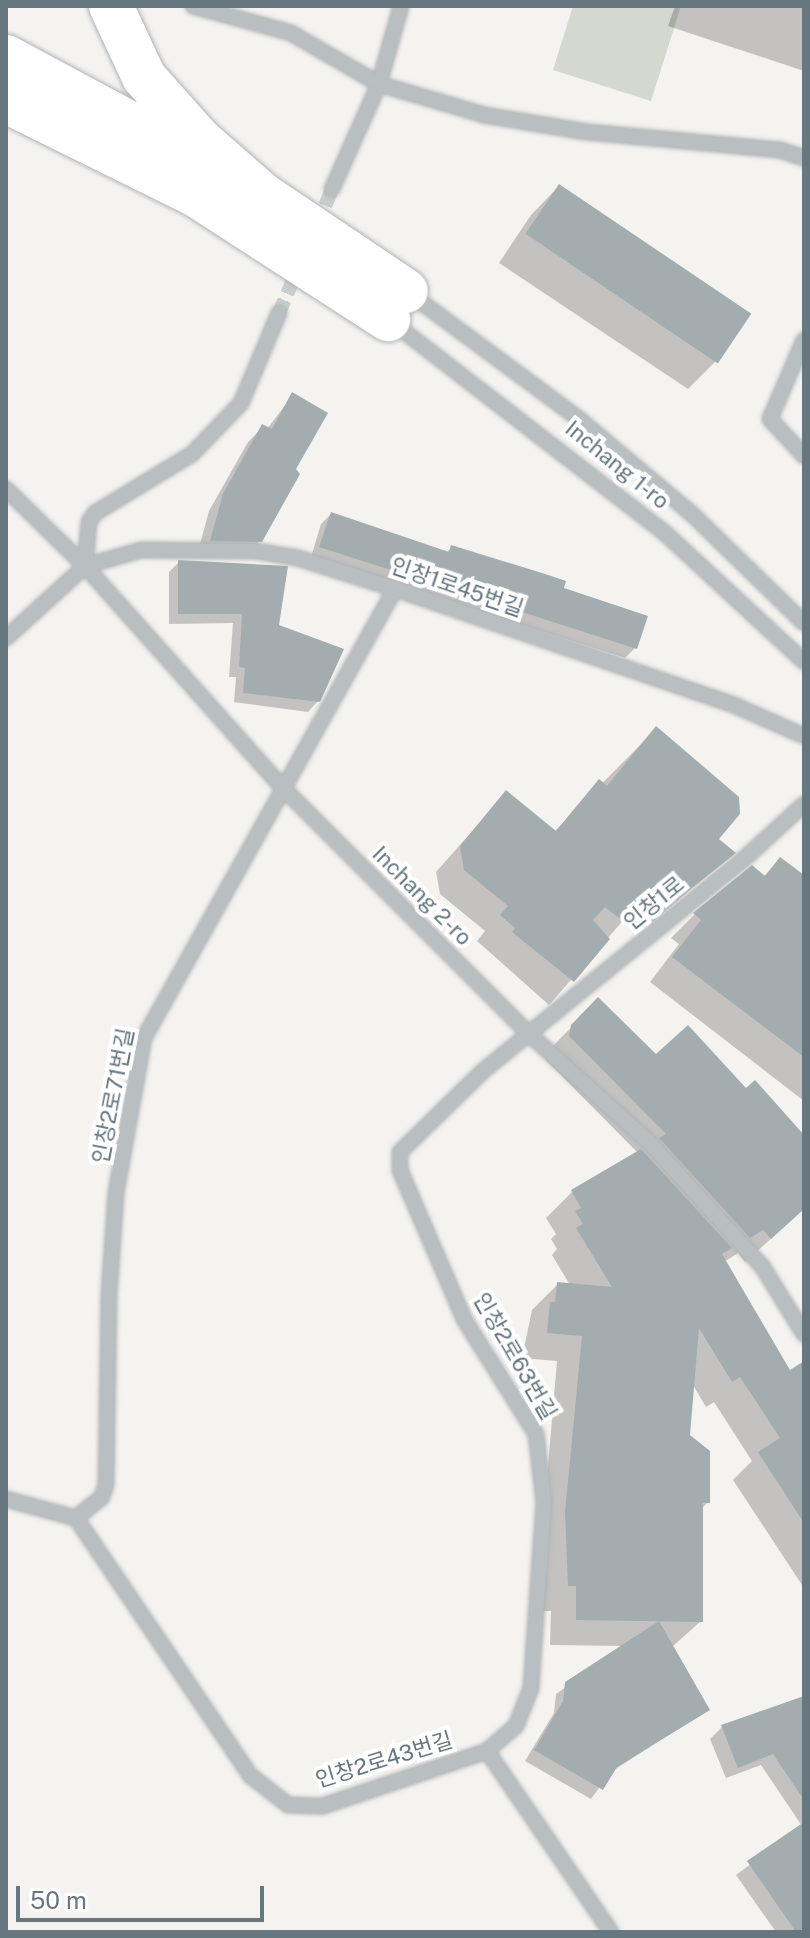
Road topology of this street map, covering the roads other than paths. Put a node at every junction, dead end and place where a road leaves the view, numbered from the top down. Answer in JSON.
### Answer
{"nodes":[{"id":1,"x":193,"y":6,"type":"edge"},
{"id":2,"x":401,"y":6,"type":"edge"},
{"id":3,"x":116,"y":20,"type":"edge"},
{"id":4,"x":6,"y":57,"type":"edge"},
{"id":5,"x":379,"y":84,"type":"junction"},
{"id":6,"x":6,"y":101,"type":"edge"},
{"id":7,"x":6,"y":125,"type":"edge"},
{"id":8,"x":804,"y":158,"type":"edge"},
{"id":9,"x":332,"y":189,"type":"tunnel mouth"},
{"id":10,"x":196,"y":195,"type":"junction"},
{"id":11,"x":263,"y":195,"type":"junction"},
{"id":12,"x":397,"y":305,"type":"junction"},
{"id":13,"x":279,"y":313,"type":"tunnel mouth"},
{"id":14,"x":804,"y":340,"type":"edge"},
{"id":15,"x":804,"y":456,"type":"edge"},
{"id":16,"x":6,"y":489,"type":"edge"},
{"id":17,"x":85,"y":566,"type":"junction"},
{"id":18,"x":395,"y":589,"type":"junction"},
{"id":19,"x":804,"y":623,"type":"edge"},
{"id":20,"x":6,"y":638,"type":"edge"},
{"id":21,"x":804,"y":662,"type":"edge"},
{"id":22,"x":804,"y":736,"type":"edge"},
{"id":23,"x":283,"y":788,"type":"junction"},
{"id":24,"x":804,"y":804,"type":"edge"},
{"id":25,"x":528,"y":1033,"type":"junction"},
{"id":26,"x":804,"y":1334,"type":"edge"},
{"id":27,"x":6,"y":1499,"type":"edge"},
{"id":28,"x":76,"y":1518,"type":"junction"},
{"id":29,"x":487,"y":1751,"type":"junction"},
{"id":30,"x":611,"y":1932,"type":"edge"}],
"edges":[{"from":1,"to":5,"type":"street"},
{"from":2,"to":5,"type":"street"},
{"from":3,"to":11,"type":"highway"},
{"from":4,"to":11,"type":"highway"},
{"from":5,"to":8,"type":"street"},
{"from":5,"to":9,"type":"street"},
{"from":6,"to":10,"type":"highway"},
{"from":7,"to":10,"type":"highway"},
{"from":10,"to":12,"type":"highway"},
{"from":11,"to":12,"type":"highway"},
{"from":12,"to":19,"type":"street","name":"Inchang 1-ro"},
{"from":12,"to":21,"type":"street","name":"Inchang 1-ro"},
{"from":13,"to":17,"type":"street"},
{"from":14,"to":15,"type":"street"},
{"from":16,"to":17,"type":"street","name":"Inchang 2-ro"},
{"from":17,"to":18,"type":"street","name":"인창1로45번길"},
{"from":17,"to":20,"type":"street"},
{"from":17,"to":23,"type":"street","name":"Inchang 2-ro"},
{"from":18,"to":22,"type":"street","name":"인창1로45번길"},
{"from":18,"to":23,"type":"street","name":"인창2로71번길"},
{"from":23,"to":25,"type":"street","name":"Inchang 2-ro"},
{"from":23,"to":28,"type":"street","name":"인창2로71번길"},
{"from":24,"to":25,"type":"street","name":"인창1로"},
{"from":25,"to":26,"type":"street","name":"Inchang 2-ro"},
{"from":25,"to":29,"type":"street","name":"인창2로63번길"},
{"from":27,"to":28,"type":"street"},
{"from":28,"to":29,"type":"street","name":"인창2로43번길"},
{"from":29,"to":30,"type":"street","name":"인창2로43번길"}]}
